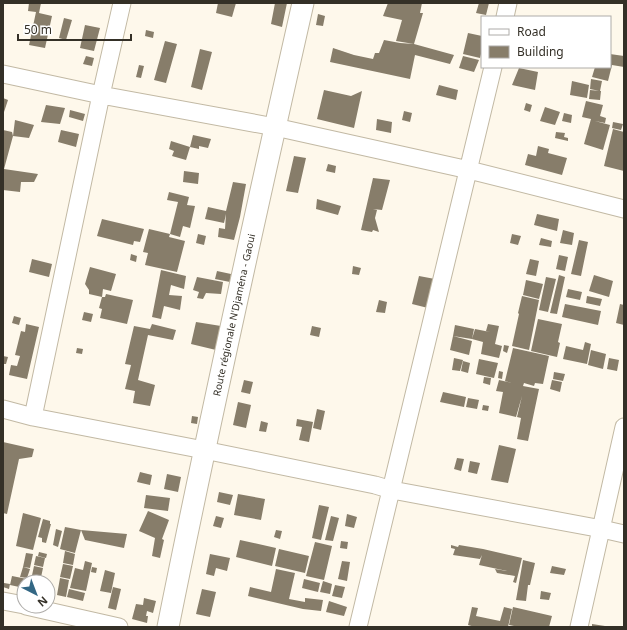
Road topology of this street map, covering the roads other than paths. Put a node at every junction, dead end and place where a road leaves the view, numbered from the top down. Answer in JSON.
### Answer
{"nodes":[{"id":1,"x":122,"y":3,"type":"edge"},
{"id":2,"x":303,"y":3,"type":"edge"},
{"id":3,"x":508,"y":3,"type":"edge"},
{"id":4,"x":505,"y":16,"type":"edge"},
{"id":5,"x":493,"y":68,"type":"edge"},
{"id":6,"x":3,"y":74,"type":"edge"},
{"id":7,"x":101,"y":95,"type":"junction"},
{"id":8,"x":274,"y":127,"type":"junction"},
{"id":9,"x":469,"y":170,"type":"junction"},
{"id":10,"x":624,"y":209,"type":"edge"},
{"id":11,"x":4,"y":413,"type":"edge"},
{"id":12,"x":33,"y":417,"type":"junction"},
{"id":13,"x":624,"y":427,"type":"edge"},
{"id":14,"x":204,"y":450,"type":"junction"},
{"id":15,"x":392,"y":490,"type":"junction"},
{"id":16,"x":602,"y":529,"type":"junction"},
{"id":17,"x":624,"y":534,"type":"edge"},
{"id":18,"x":3,"y":601,"type":"edge"},
{"id":19,"x":16,"y":604,"type":"edge"},
{"id":20,"x":56,"y":613,"type":"edge"},
{"id":21,"x":119,"y":627,"type":"edge"},
{"id":22,"x":168,"y":627,"type":"edge"},
{"id":23,"x":358,"y":627,"type":"edge"},
{"id":24,"x":579,"y":627,"type":"edge"}],
"edges":[{"from":1,"to":7,"type":"street"},
{"from":2,"to":8,"type":"street","name":"Route régionale N'Djaména - Gaoui"},
{"from":3,"to":4,"type":"street"},
{"from":5,"to":9,"type":"street"},
{"from":6,"to":7,"type":"street"},
{"from":7,"to":8,"type":"street"},
{"from":7,"to":12,"type":"street"},
{"from":8,"to":9,"type":"street"},
{"from":8,"to":14,"type":"street","name":"Route régionale N'Djaména - Gaoui"},
{"from":9,"to":10,"type":"street"},
{"from":9,"to":15,"type":"street"},
{"from":11,"to":12,"type":"street"},
{"from":12,"to":14,"type":"street"},
{"from":13,"to":16,"type":"street"},
{"from":14,"to":15,"type":"street"},
{"from":14,"to":22,"type":"street","name":"Route régionale N'Djaména - Gaoui"},
{"from":15,"to":16,"type":"street"},
{"from":15,"to":23,"type":"street"},
{"from":16,"to":17,"type":"street"},
{"from":16,"to":24,"type":"street"},
{"from":18,"to":19,"type":"street"},
{"from":20,"to":21,"type":"street"}]}
